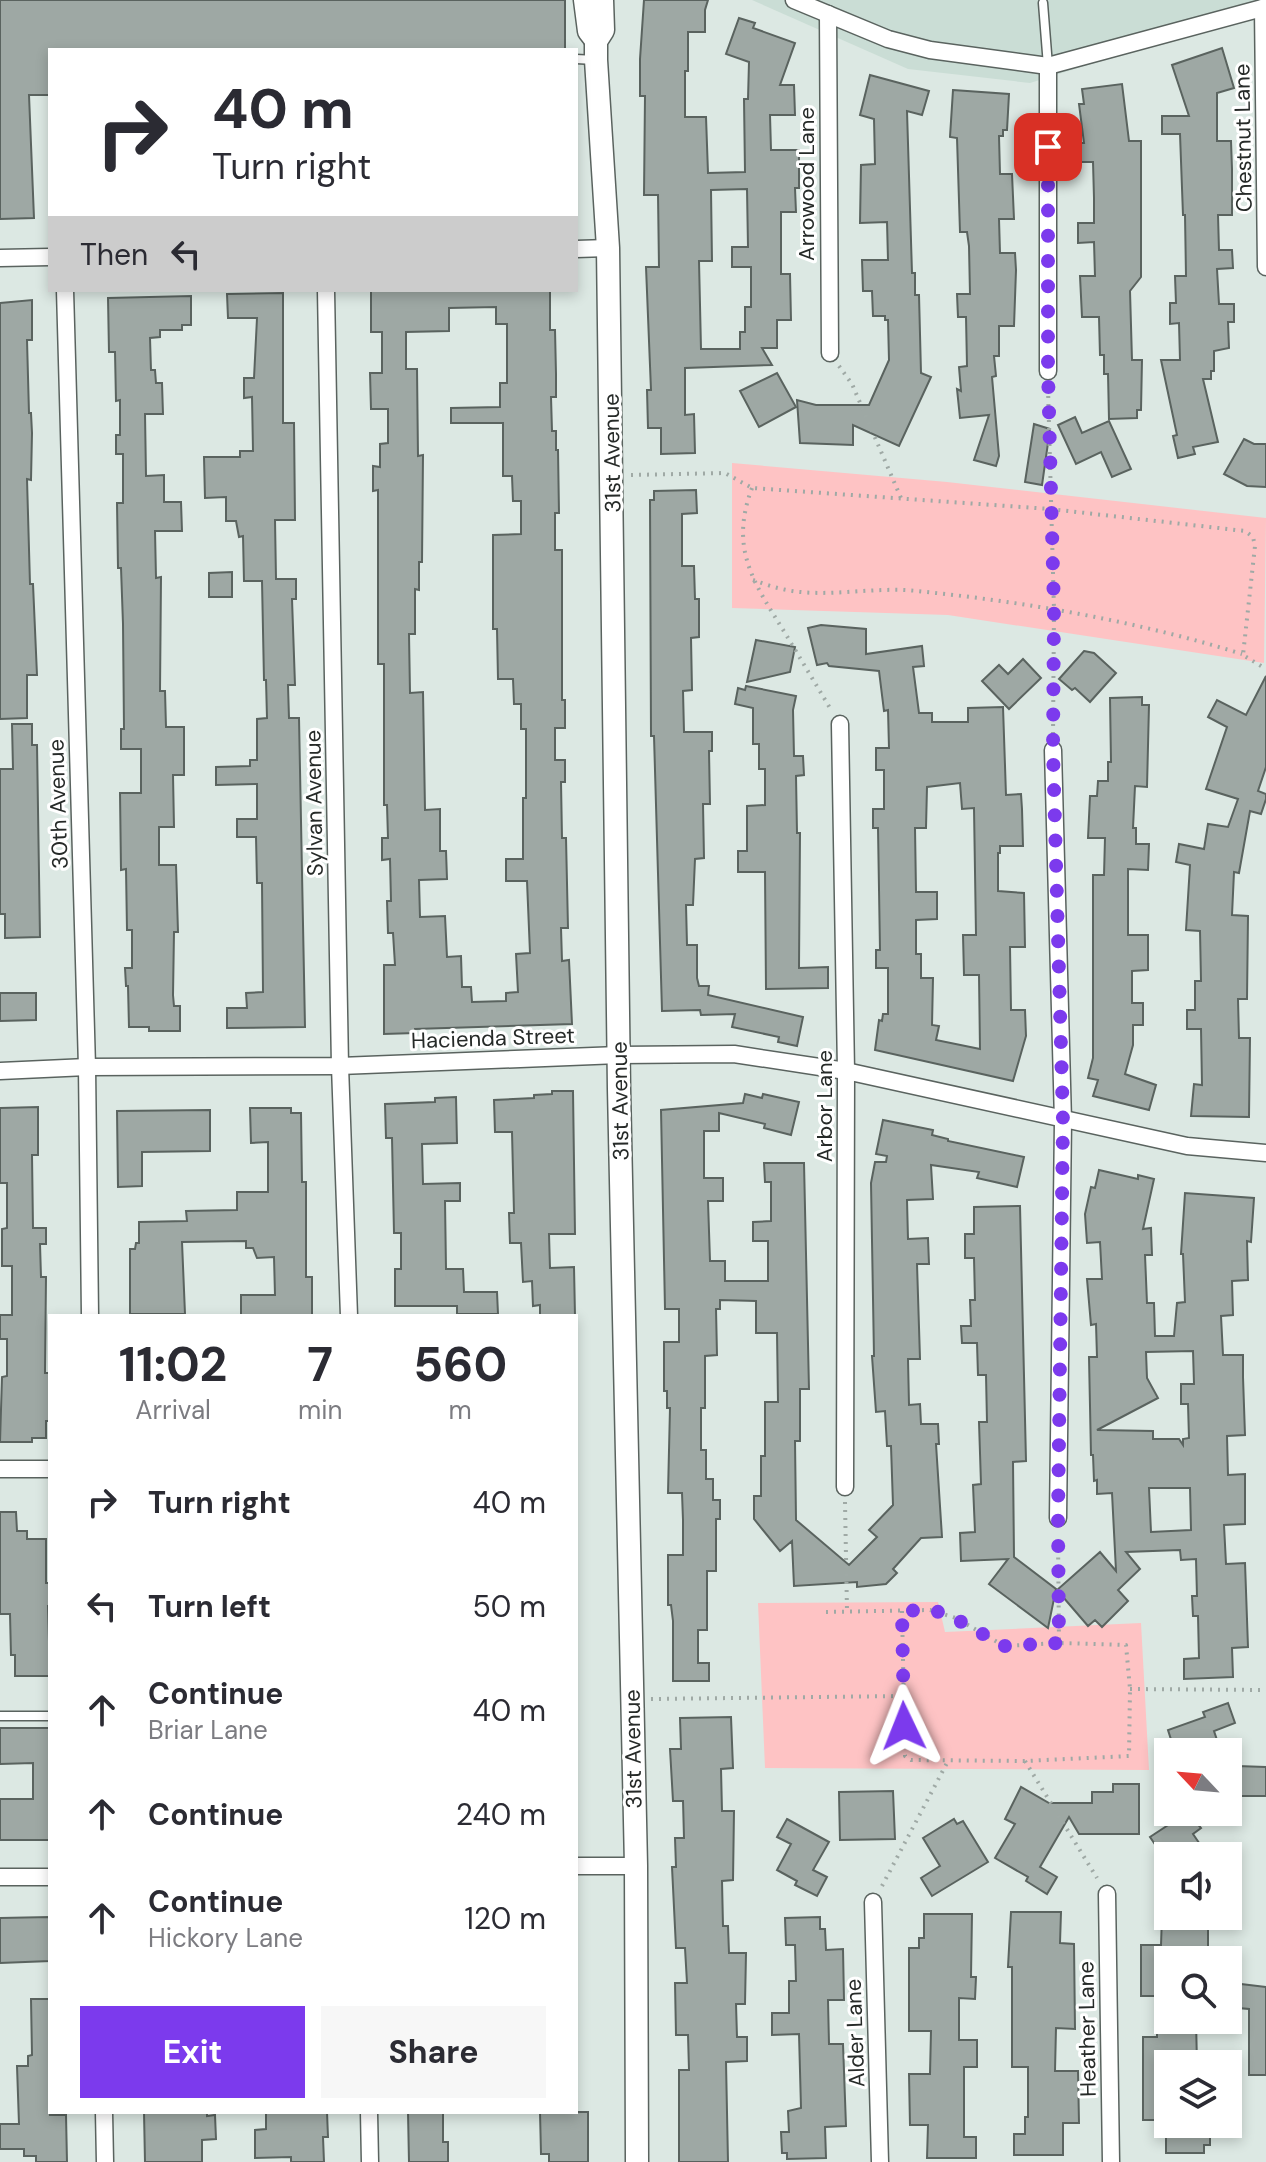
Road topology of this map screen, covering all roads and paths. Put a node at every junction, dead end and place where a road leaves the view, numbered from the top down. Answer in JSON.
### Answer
{"nodes":[{"id":1,"x":585,"y":0,"type":"edge"},
{"id":2,"x":602,"y":0,"type":"edge"},
{"id":3,"x":794,"y":0,"type":"edge"},
{"id":4,"x":1043,"y":3,"type":"dead end"},
{"id":5,"x":1265,"y":8,"type":"edge"},
{"id":6,"x":828,"y":14,"type":"junction"},
{"id":7,"x":589,"y":53,"type":"edge"},
{"id":8,"x":1048,"y":66,"type":"junction"},
{"id":9,"x":608,"y":248,"type":"junction"},
{"id":10,"x":578,"y":249,"type":"edge"},
{"id":11,"x":48,"y":257,"type":"edge"},
{"id":12,"x":0,"y":258,"type":"edge"},
{"id":13,"x":1266,"y":267,"type":"edge"},
{"id":14,"x":65,"y":292,"type":"edge"},
{"id":15,"x":326,"y":292,"type":"edge"},
{"id":16,"x":830,"y":353,"type":"joint"},
{"id":17,"x":1048,"y":371,"type":"joint"},
{"id":18,"x":612,"y":475,"type":"junction"},
{"id":19,"x":752,"y":488,"type":"junction"},
{"id":20,"x":901,"y":498,"type":"junction"},
{"id":21,"x":1050,"y":509,"type":"junction"},
{"id":22,"x":753,"y":580,"type":"junction"},
{"id":23,"x":1054,"y":610,"type":"junction"},
{"id":24,"x":1243,"y":655,"type":"junction"},
{"id":25,"x":1266,"y":669,"type":"edge"},
{"id":26,"x":840,"y":724,"type":"joint"},
{"id":27,"x":1053,"y":750,"type":"joint"},
{"id":28,"x":619,"y":1055,"type":"junction"},
{"id":29,"x":340,"y":1066,"type":"junction"},
{"id":30,"x":87,"y":1067,"type":"junction"},
{"id":31,"x":0,"y":1071,"type":"edge"},
{"id":32,"x":846,"y":1071,"type":"junction"},
{"id":33,"x":1063,"y":1121,"type":"junction"},
{"id":34,"x":1266,"y":1153,"type":"edge"},
{"id":35,"x":90,"y":1314,"type":"edge"},
{"id":36,"x":349,"y":1314,"type":"edge"},
{"id":37,"x":0,"y":1469,"type":"edge"},
{"id":38,"x":48,"y":1469,"type":"edge"},
{"id":39,"x":845,"y":1487,"type":"joint"},
{"id":40,"x":1058,"y":1518,"type":"joint"},
{"id":41,"x":847,"y":1611,"type":"junction"},
{"id":42,"x":902,"y":1611,"type":"junction"},
{"id":43,"x":826,"y":1612,"type":"dead end"},
{"id":44,"x":1059,"y":1643,"type":"junction"},
{"id":45,"x":1130,"y":1689,"type":"junction"},
{"id":46,"x":1266,"y":1690,"type":"edge"},
{"id":47,"x":903,"y":1696,"type":"junction"},
{"id":48,"x":632,"y":1698,"type":"junction"},
{"id":49,"x":0,"y":1716,"type":"edge"},
{"id":50,"x":48,"y":1716,"type":"edge"},
{"id":51,"x":948,"y":1761,"type":"junction"},
{"id":52,"x":1025,"y":1761,"type":"junction"},
{"id":53,"x":578,"y":1866,"type":"edge"},
{"id":54,"x":636,"y":1866,"type":"junction"},
{"id":55,"x":0,"y":1877,"type":"edge"},
{"id":56,"x":48,"y":1877,"type":"edge"},
{"id":57,"x":1107,"y":1894,"type":"joint"},
{"id":58,"x":873,"y":1902,"type":"joint"},
{"id":59,"x":104,"y":2114,"type":"edge"},
{"id":60,"x":369,"y":2114,"type":"edge"},
{"id":61,"x":105,"y":2162,"type":"edge"},
{"id":62,"x":370,"y":2162,"type":"edge"},
{"id":63,"x":637,"y":2162,"type":"edge"},
{"id":64,"x":880,"y":2162,"type":"edge"},
{"id":65,"x":1111,"y":2162,"type":"edge"}],
"edges":[{"from":1,"to":7,"type":"street","name":"31st Avenue"},
{"from":2,"to":7,"type":"street","name":"31st Avenue"},
{"from":3,"to":6,"type":"street"},
{"from":4,"to":8,"type":"lane"},
{"from":5,"to":8,"type":"street"},
{"from":5,"to":13,"type":"street","name":"Chestnut Lane"},
{"from":6,"to":8,"type":"street"},
{"from":6,"to":16,"type":"street","name":"Arrowood Lane"},
{"from":7,"to":9,"type":"street","name":"31st Avenue"},
{"from":8,"to":17,"type":"street"},
{"from":9,"to":10,"type":"street"},
{"from":9,"to":18,"type":"street","name":"31st Avenue"},
{"from":11,"to":12,"type":"street"},
{"from":14,"to":30,"type":"street","name":"30th Avenue"},
{"from":15,"to":29,"type":"street","name":"Sylvan Avenue"},
{"from":16,"to":20,"type":"path"},
{"from":17,"to":21,"type":"path"},
{"from":18,"to":19,"type":"path"},
{"from":18,"to":28,"type":"street","name":"31st Avenue"},
{"from":19,"to":20,"type":"path"},
{"from":19,"to":22,"type":"path"},
{"from":20,"to":21,"type":"path"},
{"from":21,"to":23,"type":"path"},
{"from":21,"to":24,"type":"path"},
{"from":22,"to":23,"type":"path"},
{"from":22,"to":26,"type":"path"},
{"from":23,"to":24,"type":"path"},
{"from":23,"to":27,"type":"path"},
{"from":24,"to":25,"type":"path"},
{"from":26,"to":32,"type":"street","name":"Arbor Lane"},
{"from":27,"to":33,"type":"street"},
{"from":28,"to":29,"type":"street","name":"Hacienda Street"},
{"from":28,"to":32,"type":"street","name":"Hacienda Street"},
{"from":28,"to":48,"type":"street","name":"31st Avenue"},
{"from":29,"to":30,"type":"street","name":"Hacienda Street"},
{"from":29,"to":36,"type":"street","name":"Sylvan Avenue"},
{"from":30,"to":31,"type":"street","name":"Hacienda Street"},
{"from":30,"to":35,"type":"street","name":"30th Avenue"},
{"from":32,"to":33,"type":"street","name":"Hacienda Street"},
{"from":32,"to":39,"type":"street","name":"Arbor Lane"},
{"from":33,"to":34,"type":"street","name":"Hacienda Street"},
{"from":33,"to":40,"type":"street"},
{"from":37,"to":38,"type":"street"},
{"from":39,"to":41,"type":"path"},
{"from":40,"to":44,"type":"path"},
{"from":41,"to":42,"type":"path"},
{"from":41,"to":43,"type":"path"},
{"from":42,"to":44,"type":"path"},
{"from":42,"to":47,"type":"path"},
{"from":44,"to":45,"type":"path"},
{"from":45,"to":46,"type":"path"},
{"from":45,"to":52,"type":"path"},
{"from":47,"to":48,"type":"path"},
{"from":47,"to":51,"type":"path"},
{"from":48,"to":54,"type":"street","name":"31st Avenue"},
{"from":49,"to":50,"type":"lane"},
{"from":51,"to":52,"type":"path"},
{"from":51,"to":58,"type":"path"},
{"from":52,"to":57,"type":"path"},
{"from":53,"to":54,"type":"street"},
{"from":54,"to":63,"type":"street","name":"31st Avenue"},
{"from":55,"to":56,"type":"street"},
{"from":57,"to":65,"type":"street","name":"Heather Lane"},
{"from":58,"to":64,"type":"street","name":"Alder Lane"},
{"from":59,"to":61,"type":"street"},
{"from":60,"to":62,"type":"street"}]}
